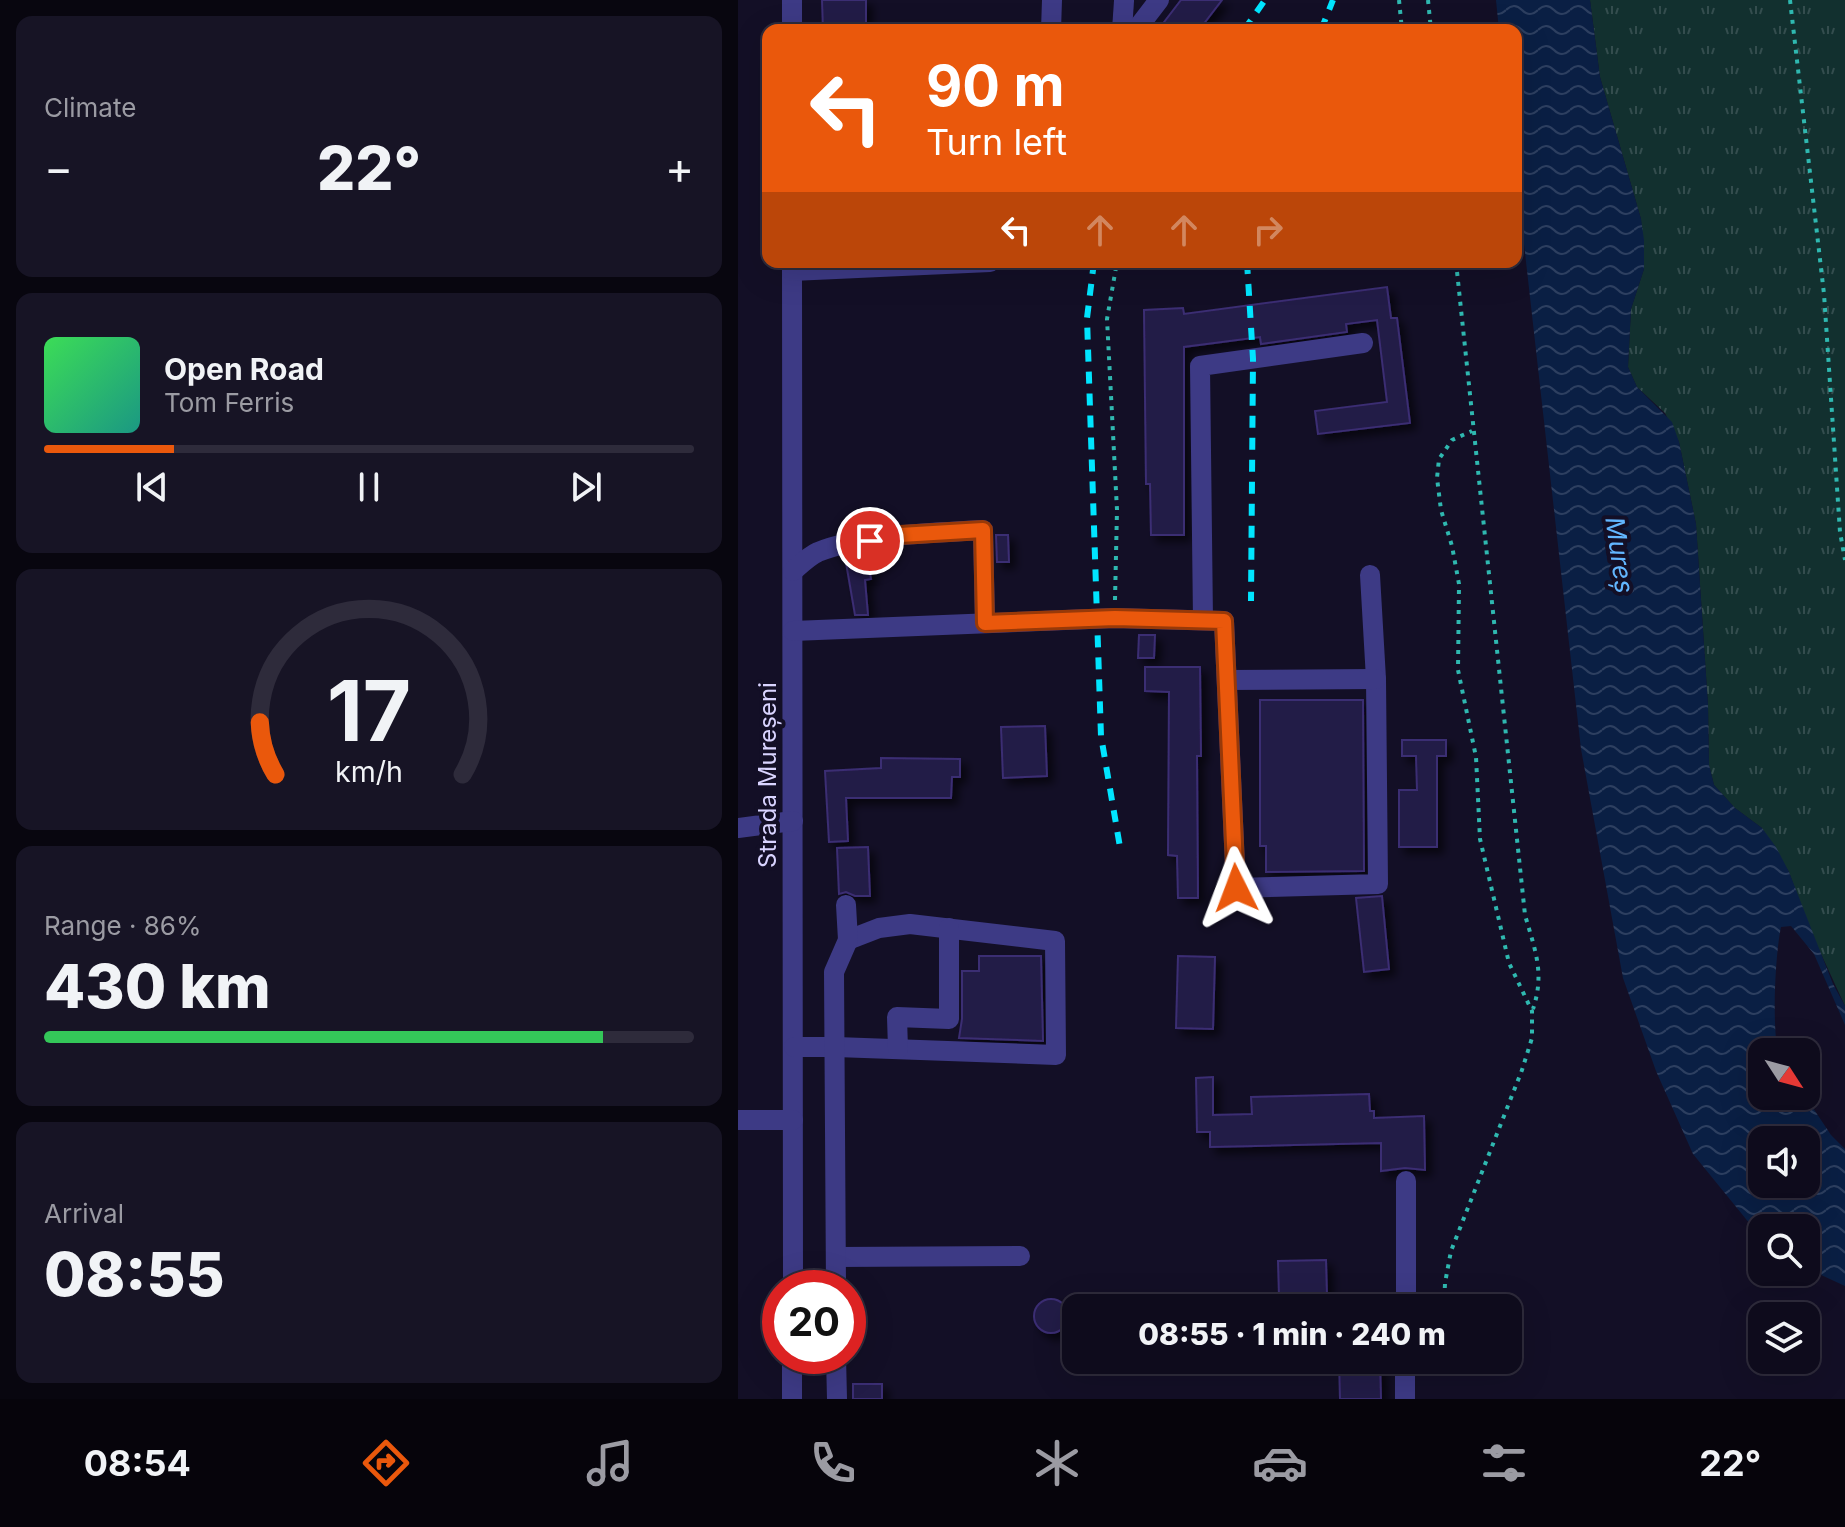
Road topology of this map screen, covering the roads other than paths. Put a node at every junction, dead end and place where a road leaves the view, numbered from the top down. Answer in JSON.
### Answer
{"nodes":[{"id":1,"x":792,"y":0,"type":"edge"},
{"id":2,"x":1052,"y":0,"type":"edge"},
{"id":3,"x":1159,"y":0,"type":"edge"},
{"id":4,"x":1124,"y":1,"type":"edge"},
{"id":5,"x":792,"y":24,"type":"edge"},
{"id":6,"x":1051,"y":24,"type":"edge"},
{"id":7,"x":1122,"y":24,"type":"edge"},
{"id":8,"x":1141,"y":24,"type":"edge"},
{"id":9,"x":792,"y":268,"type":"edge"},
{"id":10,"x":1363,"y":343,"type":"dead end"},
{"id":11,"x":793,"y":571,"type":"junction"},
{"id":12,"x":1370,"y":575,"type":"dead end"},
{"id":13,"x":1203,"y":620,"type":"junction"},
{"id":14,"x":985,"y":623,"type":"junction"},
{"id":15,"x":793,"y":631,"type":"junction"},
{"id":16,"x":1376,"y":679,"type":"junction"},
{"id":17,"x":1227,"y":680,"type":"junction"},
{"id":18,"x":793,"y":821,"type":"junction"},
{"id":19,"x":738,"y":828,"type":"edge"},
{"id":20,"x":846,"y":905,"type":"dead end"},
{"id":21,"x":949,"y":928,"type":"junction"},
{"id":22,"x":848,"y":940,"type":"junction"},
{"id":23,"x":794,"y":1047,"type":"junction"},
{"id":24,"x":836,"y":1047,"type":"junction"},
{"id":25,"x":898,"y":1049,"type":"junction"},
{"id":26,"x":738,"y":1120,"type":"edge"},
{"id":27,"x":793,"y":1120,"type":"junction"},
{"id":28,"x":1406,"y":1181,"type":"dead end"},
{"id":29,"x":1020,"y":1256,"type":"dead end"},
{"id":30,"x":836,"y":1257,"type":"junction"},
{"id":31,"x":793,"y":1270,"type":"edge"},
{"id":32,"x":836,"y":1270,"type":"edge"},
{"id":33,"x":1406,"y":1294,"type":"edge"},
{"id":34,"x":792,"y":1374,"type":"edge"},
{"id":35,"x":836,"y":1374,"type":"edge"},
{"id":36,"x":1405,"y":1374,"type":"edge"},
{"id":37,"x":792,"y":1399,"type":"edge"},
{"id":38,"x":837,"y":1399,"type":"edge"},
{"id":39,"x":1405,"y":1399,"type":"edge"}],
"edges":[{"from":1,"to":5,"type":"street"},
{"from":2,"to":6,"type":"street"},
{"from":3,"to":8,"type":"street"},
{"from":4,"to":7,"type":"street"},
{"from":9,"to":11,"type":"street","name":"Strada Mureșeni"},
{"from":10,"to":13,"type":"street"},
{"from":11,"to":14,"type":"street"},
{"from":11,"to":15,"type":"street","name":"Strada Mureșeni"},
{"from":12,"to":16,"type":"street"},
{"from":13,"to":14,"type":"street"},
{"from":13,"to":17,"type":"street"},
{"from":14,"to":15,"type":"street"},
{"from":15,"to":18,"type":"street","name":"Strada Mureșeni"},
{"from":16,"to":17,"type":"street"},
{"from":16,"to":17,"type":"street"},
{"from":18,"to":19,"type":"street"},
{"from":18,"to":23,"type":"street","name":"Strada Mureșeni"},
{"from":20,"to":22,"type":"street"},
{"from":21,"to":22,"type":"street"},
{"from":21,"to":25,"type":"street"},
{"from":21,"to":25,"type":"street"},
{"from":22,"to":24,"type":"street"},
{"from":23,"to":24,"type":"street"},
{"from":23,"to":27,"type":"street","name":"Strada Mureșeni"},
{"from":24,"to":25,"type":"street"},
{"from":24,"to":30,"type":"street"},
{"from":26,"to":27,"type":"street"},
{"from":27,"to":31,"type":"street","name":"Strada Mureșeni"},
{"from":28,"to":33,"type":"street"},
{"from":29,"to":30,"type":"street"},
{"from":30,"to":32,"type":"street"},
{"from":34,"to":37,"type":"street"},
{"from":35,"to":38,"type":"street"},
{"from":36,"to":39,"type":"street"}]}
